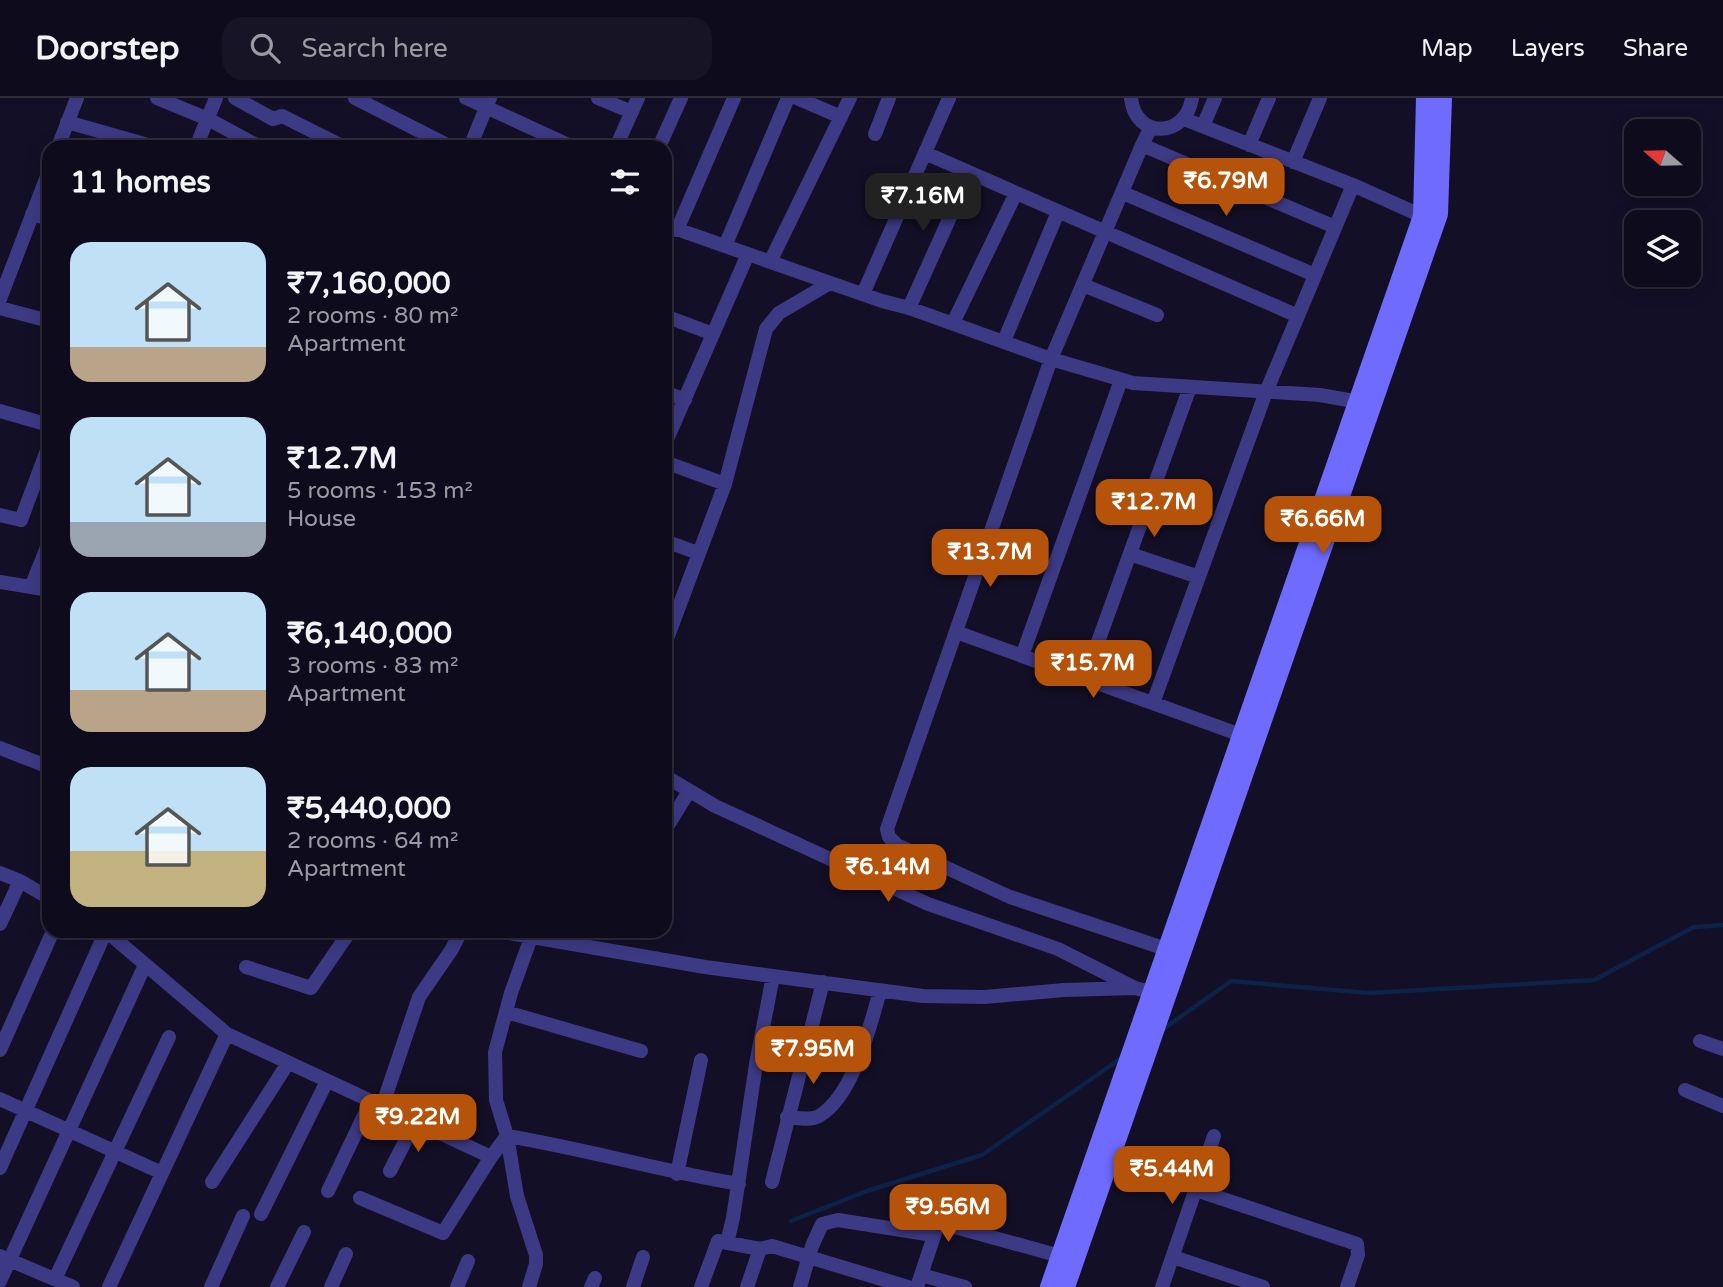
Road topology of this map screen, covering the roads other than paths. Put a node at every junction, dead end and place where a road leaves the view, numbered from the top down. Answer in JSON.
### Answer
{"nodes":[{"id":1,"x":77,"y":98,"type":"edge"},
{"id":2,"x":157,"y":98,"type":"edge"},
{"id":3,"x":216,"y":98,"type":"edge"},
{"id":4,"x":235,"y":98,"type":"edge"},
{"id":5,"x":355,"y":98,"type":"edge"},
{"id":6,"x":466,"y":98,"type":"edge"},
{"id":7,"x":598,"y":98,"type":"edge"},
{"id":8,"x":638,"y":98,"type":"edge"},
{"id":9,"x":681,"y":98,"type":"edge"},
{"id":10,"x":734,"y":98,"type":"edge"},
{"id":11,"x":788,"y":98,"type":"edge"},
{"id":12,"x":797,"y":98,"type":"edge"},
{"id":13,"x":850,"y":98,"type":"edge"},
{"id":14,"x":890,"y":98,"type":"edge"},
{"id":15,"x":948,"y":98,"type":"edge"},
{"id":16,"x":1192,"y":98,"type":"edge"},
{"id":17,"x":1215,"y":98,"type":"edge"},
{"id":18,"x":1269,"y":98,"type":"edge"},
{"id":19,"x":1320,"y":98,"type":"edge"},
{"id":20,"x":1425,"y":98,"type":"edge"},
{"id":21,"x":1443,"y":98,"type":"edge"},
{"id":22,"x":1130,"y":99,"type":"edge"},
{"id":23,"x":488,"y":103,"type":"edge"},
{"id":24,"x":632,"y":112,"type":"junction"},
{"id":25,"x":841,"y":117,"type":"junction"},
{"id":26,"x":1184,"y":119,"type":"junction"},
{"id":27,"x":208,"y":120,"type":"junction"},
{"id":28,"x":67,"y":122,"type":"junction"},
{"id":29,"x":1203,"y":126,"type":"junction"},
{"id":30,"x":1151,"y":127,"type":"junction"},
{"id":31,"x":874,"y":134,"type":"dead end"},
{"id":32,"x":61,"y":140,"type":"edge"},
{"id":33,"x":130,"y":140,"type":"edge"},
{"id":34,"x":199,"y":140,"type":"edge"},
{"id":35,"x":247,"y":140,"type":"edge"},
{"id":36,"x":330,"y":140,"type":"edge"},
{"id":37,"x":437,"y":140,"type":"edge"},
{"id":38,"x":473,"y":140,"type":"edge"},
{"id":39,"x":559,"y":140,"type":"edge"},
{"id":40,"x":619,"y":140,"type":"edge"},
{"id":41,"x":662,"y":140,"type":"edge"},
{"id":42,"x":1142,"y":145,"type":"junction"},
{"id":43,"x":1249,"y":145,"type":"junction"},
{"id":44,"x":925,"y":153,"type":"junction"},
{"id":45,"x":1293,"y":162,"type":"junction"},
{"id":46,"x":970,"y":173,"type":"junction"},
{"id":47,"x":1353,"y":185,"type":"junction"},
{"id":48,"x":42,"y":189,"type":"edge"},
{"id":49,"x":1016,"y":193,"type":"junction"},
{"id":50,"x":1123,"y":194,"type":"junction"},
{"id":51,"x":1058,"y":212,"type":"junction"},
{"id":52,"x":32,"y":214,"type":"junction"},
{"id":53,"x":1422,"y":216,"type":"junction"},
{"id":54,"x":42,"y":217,"type":"edge"},
{"id":55,"x":672,"y":226,"type":"edge"},
{"id":56,"x":1335,"y":227,"type":"junction"},
{"id":57,"x":672,"y":228,"type":"edge"},
{"id":58,"x":1106,"y":233,"type":"junction"},
{"id":59,"x":725,"y":246,"type":"junction"},
{"id":60,"x":748,"y":254,"type":"junction"},
{"id":61,"x":769,"y":262,"type":"junction"},
{"id":62,"x":1315,"y":275,"type":"junction"},
{"id":63,"x":830,"y":283,"type":"junction"},
{"id":64,"x":1083,"y":285,"type":"junction"},
{"id":65,"x":863,"y":294,"type":"junction"},
{"id":66,"x":0,"y":299,"type":"edge"},
{"id":67,"x":0,"y":308,"type":"edge"},
{"id":68,"x":909,"y":308,"type":"junction"},
{"id":69,"x":1157,"y":315,"type":"dead end"},
{"id":70,"x":1298,"y":316,"type":"junction"},
{"id":71,"x":42,"y":319,"type":"edge"},
{"id":72,"x":672,"y":319,"type":"edge"},
{"id":73,"x":953,"y":323,"type":"junction"},
{"id":74,"x":713,"y":334,"type":"junction"},
{"id":75,"x":1004,"y":341,"type":"junction"},
{"id":76,"x":1051,"y":359,"type":"junction"},
{"id":77,"x":1121,"y":380,"type":"junction"},
{"id":78,"x":1190,"y":387,"type":"junction"},
{"id":79,"x":1266,"y":391,"type":"junction"},
{"id":80,"x":672,"y":395,"type":"edge"},
{"id":81,"x":685,"y":400,"type":"junction"},
{"id":82,"x":1365,"y":403,"type":"junction"},
{"id":83,"x":0,"y":411,"type":"edge"},
{"id":84,"x":42,"y":423,"type":"edge"},
{"id":85,"x":672,"y":429,"type":"edge"},
{"id":86,"x":42,"y":464,"type":"edge"},
{"id":87,"x":672,"y":465,"type":"edge"},
{"id":88,"x":725,"y":484,"type":"junction"},
{"id":89,"x":0,"y":515,"type":"edge"},
{"id":90,"x":672,"y":544,"type":"edge"},
{"id":91,"x":698,"y":553,"type":"junction"},
{"id":92,"x":1130,"y":554,"type":"junction"},
{"id":93,"x":42,"y":559,"type":"edge"},
{"id":94,"x":1199,"y":577,"type":"junction"},
{"id":95,"x":0,"y":582,"type":"edge"},
{"id":96,"x":30,"y":587,"type":"junction"},
{"id":97,"x":42,"y":589,"type":"edge"},
{"id":98,"x":672,"y":625,"type":"edge"},
{"id":99,"x":956,"y":632,"type":"junction"},
{"id":100,"x":1022,"y":656,"type":"junction"},
{"id":101,"x":1084,"y":678,"type":"junction"},
{"id":102,"x":1153,"y":703,"type":"junction"},
{"id":103,"x":1241,"y":735,"type":"junction"},
{"id":104,"x":0,"y":748,"type":"edge"},
{"id":105,"x":42,"y":764,"type":"edge"},
{"id":106,"x":672,"y":780,"type":"edge"},
{"id":107,"x":689,"y":791,"type":"junction"},
{"id":108,"x":672,"y":819,"type":"edge"},
{"id":109,"x":0,"y":873,"type":"edge"},
{"id":110,"x":20,"y":881,"type":"junction"},
{"id":111,"x":42,"y":894,"type":"edge"},
{"id":112,"x":0,"y":924,"type":"edge"},
{"id":113,"x":51,"y":938,"type":"edge"},
{"id":114,"x":103,"y":938,"type":"edge"},
{"id":115,"x":114,"y":938,"type":"edge"},
{"id":116,"x":345,"y":938,"type":"edge"},
{"id":117,"x":458,"y":938,"type":"edge"},
{"id":118,"x":531,"y":938,"type":"edge"},
{"id":119,"x":550,"y":938,"type":"edge"},
{"id":120,"x":1166,"y":949,"type":"junction"},
{"id":121,"x":145,"y":965,"type":"junction"},
{"id":122,"x":246,"y":967,"type":"dead end"},
{"id":123,"x":773,"y":976,"type":"junction"},
{"id":124,"x":823,"y":982,"type":"junction"},
{"id":125,"x":880,"y":991,"type":"junction"},
{"id":126,"x":1153,"y":997,"type":"junction"},
{"id":127,"x":506,"y":1012,"type":"junction"},
{"id":128,"x":227,"y":1034,"type":"junction"},
{"id":129,"x":169,"y":1037,"type":"dead end"},
{"id":130,"x":1700,"y":1041,"type":"dead end"},
{"id":131,"x":1723,"y":1049,"type":"edge"},
{"id":132,"x":0,"y":1051,"type":"edge"},
{"id":133,"x":641,"y":1051,"type":"dead end"},
{"id":134,"x":701,"y":1060,"type":"dead end"},
{"id":135,"x":288,"y":1063,"type":"junction"},
{"id":136,"x":1135,"y":1064,"type":"junction"},
{"id":137,"x":327,"y":1081,"type":"junction"},
{"id":138,"x":1685,"y":1090,"type":"dead end"},
{"id":139,"x":0,"y":1099,"type":"edge"},
{"id":140,"x":377,"y":1104,"type":"junction"},
{"id":141,"x":1723,"y":1106,"type":"edge"},
{"id":142,"x":26,"y":1110,"type":"junction"},
{"id":143,"x":788,"y":1117,"type":"junction"},
{"id":144,"x":415,"y":1122,"type":"junction"},
{"id":145,"x":70,"y":1130,"type":"junction"},
{"id":146,"x":507,"y":1136,"type":"junction"},
{"id":147,"x":1214,"y":1136,"type":"dead end"},
{"id":148,"x":116,"y":1151,"type":"junction"},
{"id":149,"x":491,"y":1157,"type":"junction"},
{"id":150,"x":0,"y":1168,"type":"edge"},
{"id":151,"x":390,"y":1171,"type":"dead end"},
{"id":152,"x":162,"y":1172,"type":"junction"},
{"id":153,"x":677,"y":1174,"type":"junction"},
{"id":154,"x":212,"y":1182,"type":"dead end"},
{"id":155,"x":772,"y":1182,"type":"dead end"},
{"id":156,"x":738,"y":1184,"type":"junction"},
{"id":157,"x":1196,"y":1190,"type":"junction"},
{"id":158,"x":328,"y":1191,"type":"dead end"},
{"id":159,"x":949,"y":1191,"type":"dead end"},
{"id":160,"x":360,"y":1198,"type":"dead end"},
{"id":161,"x":261,"y":1214,"type":"dead end"},
{"id":162,"x":243,"y":1216,"type":"dead end"},
{"id":163,"x":935,"y":1229,"type":"junction"},
{"id":164,"x":304,"y":1232,"type":"dead end"},
{"id":165,"x":727,"y":1243,"type":"junction"},
{"id":166,"x":760,"y":1250,"type":"junction"},
{"id":167,"x":346,"y":1254,"type":"dead end"},
{"id":168,"x":1060,"y":1256,"type":"junction"},
{"id":169,"x":643,"y":1257,"type":"dead end"},
{"id":170,"x":809,"y":1257,"type":"junction"},
{"id":171,"x":1173,"y":1257,"type":"junction"},
{"id":172,"x":5,"y":1258,"type":"edge"},
{"id":173,"x":468,"y":1261,"type":"dead end"},
{"id":174,"x":55,"y":1279,"type":"junction"},
{"id":175,"x":0,"y":1281,"type":"edge"},
{"id":176,"x":919,"y":1281,"type":"edge"},
{"id":177,"x":73,"y":1287,"type":"edge"},
{"id":178,"x":109,"y":1287,"type":"edge"},
{"id":179,"x":212,"y":1287,"type":"edge"},
{"id":180,"x":277,"y":1287,"type":"edge"},
{"id":181,"x":331,"y":1287,"type":"edge"},
{"id":182,"x":457,"y":1287,"type":"edge"},
{"id":183,"x":529,"y":1287,"type":"edge"},
{"id":184,"x":633,"y":1287,"type":"edge"},
{"id":185,"x":701,"y":1287,"type":"edge"},
{"id":186,"x":747,"y":1287,"type":"edge"},
{"id":187,"x":800,"y":1287,"type":"edge"},
{"id":188,"x":908,"y":1287,"type":"edge"},
{"id":189,"x":965,"y":1287,"type":"edge"},
{"id":190,"x":1049,"y":1287,"type":"edge"},
{"id":191,"x":1066,"y":1287,"type":"edge"},
{"id":192,"x":1162,"y":1287,"type":"edge"},
{"id":193,"x":1263,"y":1287,"type":"edge"},
{"id":194,"x":1347,"y":1287,"type":"edge"}],
"edges":[{"from":1,"to":28,"type":"street"},
{"from":2,"to":27,"type":"street"},
{"from":3,"to":27,"type":"street"},
{"from":4,"to":36,"type":"street"},
{"from":5,"to":37,"type":"street"},
{"from":6,"to":23,"type":"street"},
{"from":7,"to":24,"type":"street"},
{"from":8,"to":24,"type":"street"},
{"from":9,"to":41,"type":"street"},
{"from":10,"to":55,"type":"street"},
{"from":11,"to":59,"type":"street"},
{"from":12,"to":25,"type":"street"},
{"from":13,"to":25,"type":"street"},
{"from":14,"to":31,"type":"street"},
{"from":15,"to":44,"type":"street"},
{"from":16,"to":26,"type":"street"},
{"from":17,"to":29,"type":"street"},
{"from":18,"to":43,"type":"street"},
{"from":19,"to":45,"type":"street"},
{"from":20,"to":53,"type":"street"},
{"from":21,"to":82,"type":"street"},
{"from":22,"to":30,"type":"street"},
{"from":23,"to":38,"type":"street"},
{"from":23,"to":39,"type":"street"},
{"from":24,"to":40,"type":"street"},
{"from":25,"to":61,"type":"street"},
{"from":26,"to":29,"type":"street"},
{"from":26,"to":30,"type":"street"},
{"from":27,"to":34,"type":"street"},
{"from":27,"to":35,"type":"street"},
{"from":28,"to":32,"type":"street"},
{"from":28,"to":33,"type":"street"},
{"from":29,"to":43,"type":"street"},
{"from":30,"to":42,"type":"street"},
{"from":42,"to":50,"type":"street"},
{"from":42,"to":56,"type":"street"},
{"from":43,"to":45,"type":"street"},
{"from":44,"to":46,"type":"street"},
{"from":44,"to":65,"type":"street"},
{"from":45,"to":47,"type":"street"},
{"from":46,"to":49,"type":"street"},
{"from":46,"to":68,"type":"street"},
{"from":47,"to":53,"type":"street"},
{"from":47,"to":56,"type":"street"},
{"from":48,"to":52,"type":"street"},
{"from":49,"to":51,"type":"street"},
{"from":49,"to":73,"type":"street"},
{"from":50,"to":58,"type":"street"},
{"from":50,"to":62,"type":"street"},
{"from":51,"to":58,"type":"street"},
{"from":51,"to":75,"type":"street"},
{"from":52,"to":54,"type":"street"},
{"from":52,"to":66,"type":"street"},
{"from":53,"to":82,"type":"street"},
{"from":56,"to":62,"type":"street"},
{"from":57,"to":59,"type":"street"},
{"from":58,"to":64,"type":"street"},
{"from":58,"to":70,"type":"street"},
{"from":59,"to":60,"type":"street"},
{"from":60,"to":61,"type":"street"},
{"from":60,"to":74,"type":"street"},
{"from":61,"to":63,"type":"street"},
{"from":62,"to":70,"type":"street"},
{"from":63,"to":65,"type":"street"},
{"from":63,"to":88,"type":"street"},
{"from":64,"to":69,"type":"street"},
{"from":64,"to":76,"type":"street"},
{"from":65,"to":68,"type":"street"},
{"from":67,"to":71,"type":"street"},
{"from":68,"to":73,"type":"street"},
{"from":70,"to":79,"type":"street"},
{"from":72,"to":74,"type":"street"},
{"from":73,"to":75,"type":"street"},
{"from":74,"to":81,"type":"street"},
{"from":75,"to":76,"type":"street"},
{"from":76,"to":77,"type":"street"},
{"from":76,"to":99,"type":"street"},
{"from":77,"to":78,"type":"street"},
{"from":77,"to":100,"type":"street"},
{"from":78,"to":79,"type":"street"},
{"from":78,"to":92,"type":"street"},
{"from":79,"to":82,"type":"street"},
{"from":79,"to":94,"type":"street"},
{"from":80,"to":81,"type":"street"},
{"from":81,"to":85,"type":"street"},
{"from":82,"to":103,"type":"street"},
{"from":82,"to":126,"type":"street"},
{"from":83,"to":84,"type":"street"},
{"from":86,"to":89,"type":"street"},
{"from":87,"to":88,"type":"street"},
{"from":88,"to":91,"type":"street"},
{"from":90,"to":91,"type":"street"},
{"from":91,"to":98,"type":"street"},
{"from":92,"to":94,"type":"street"},
{"from":92,"to":101,"type":"street"},
{"from":93,"to":96,"type":"street"},
{"from":94,"to":102,"type":"street"},
{"from":95,"to":96,"type":"street"},
{"from":96,"to":97,"type":"street"},
{"from":99,"to":100,"type":"street"},
{"from":99,"to":120,"type":"street"},
{"from":100,"to":101,"type":"street"},
{"from":101,"to":102,"type":"street"},
{"from":102,"to":103,"type":"street"},
{"from":103,"to":120,"type":"street"},
{"from":104,"to":105,"type":"street"},
{"from":106,"to":107,"type":"street"},
{"from":107,"to":108,"type":"street"},
{"from":107,"to":126,"type":"street"},
{"from":109,"to":110,"type":"street"},
{"from":110,"to":111,"type":"street"},
{"from":110,"to":112,"type":"street"},
{"from":113,"to":132,"type":"street"},
{"from":114,"to":142,"type":"street"},
{"from":115,"to":121,"type":"street"},
{"from":116,"to":122,"type":"street"},
{"from":117,"to":140,"type":"street"},
{"from":118,"to":127,"type":"street"},
{"from":119,"to":123,"type":"street"},
{"from":120,"to":126,"type":"street"},
{"from":121,"to":128,"type":"street"},
{"from":121,"to":145,"type":"street"},
{"from":123,"to":124,"type":"street"},
{"from":123,"to":156,"type":"street"},
{"from":124,"to":125,"type":"street"},
{"from":124,"to":143,"type":"street"},
{"from":125,"to":126,"type":"street"},
{"from":125,"to":143,"type":"street"},
{"from":126,"to":136,"type":"street"},
{"from":127,"to":133,"type":"street"},
{"from":127,"to":146,"type":"street"},
{"from":128,"to":135,"type":"street"},
{"from":128,"to":152,"type":"street"},
{"from":129,"to":148,"type":"street"},
{"from":130,"to":131,"type":"street"},
{"from":134,"to":153,"type":"street"},
{"from":135,"to":137,"type":"street"},
{"from":135,"to":154,"type":"street"},
{"from":136,"to":168,"type":"street"},
{"from":136,"to":191,"type":"street"},
{"from":137,"to":140,"type":"street"},
{"from":137,"to":161,"type":"street"},
{"from":138,"to":141,"type":"street"},
{"from":139,"to":142,"type":"street"},
{"from":140,"to":144,"type":"street"},
{"from":140,"to":158,"type":"street"},
{"from":142,"to":145,"type":"street"},
{"from":142,"to":150,"type":"street"},
{"from":143,"to":155,"type":"street"},
{"from":144,"to":149,"type":"street"},
{"from":144,"to":151,"type":"street"},
{"from":145,"to":148,"type":"street"},
{"from":145,"to":172,"type":"street"},
{"from":146,"to":149,"type":"street"},
{"from":146,"to":153,"type":"street"},
{"from":146,"to":183,"type":"street"},
{"from":147,"to":157,"type":"street"},
{"from":148,"to":152,"type":"street"},
{"from":148,"to":174,"type":"street"},
{"from":149,"to":160,"type":"street"},
{"from":152,"to":178,"type":"street"},
{"from":153,"to":156,"type":"street"},
{"from":156,"to":165,"type":"street"},
{"from":157,"to":171,"type":"street"},
{"from":157,"to":194,"type":"street"},
{"from":159,"to":163,"type":"street"},
{"from":162,"to":179,"type":"street"},
{"from":163,"to":168,"type":"street"},
{"from":163,"to":170,"type":"street"},
{"from":163,"to":176,"type":"street"},
{"from":164,"to":180,"type":"street"},
{"from":165,"to":166,"type":"street"},
{"from":165,"to":185,"type":"street"},
{"from":166,"to":170,"type":"street"},
{"from":166,"to":186,"type":"street"},
{"from":167,"to":181,"type":"street"},
{"from":168,"to":190,"type":"street"},
{"from":169,"to":184,"type":"street"},
{"from":170,"to":187,"type":"street"},
{"from":170,"to":188,"type":"street"},
{"from":171,"to":192,"type":"street"},
{"from":171,"to":193,"type":"street"},
{"from":172,"to":174,"type":"street"},
{"from":172,"to":175,"type":"street"},
{"from":173,"to":182,"type":"street"},
{"from":174,"to":177,"type":"street"},
{"from":176,"to":189,"type":"street"}]}
